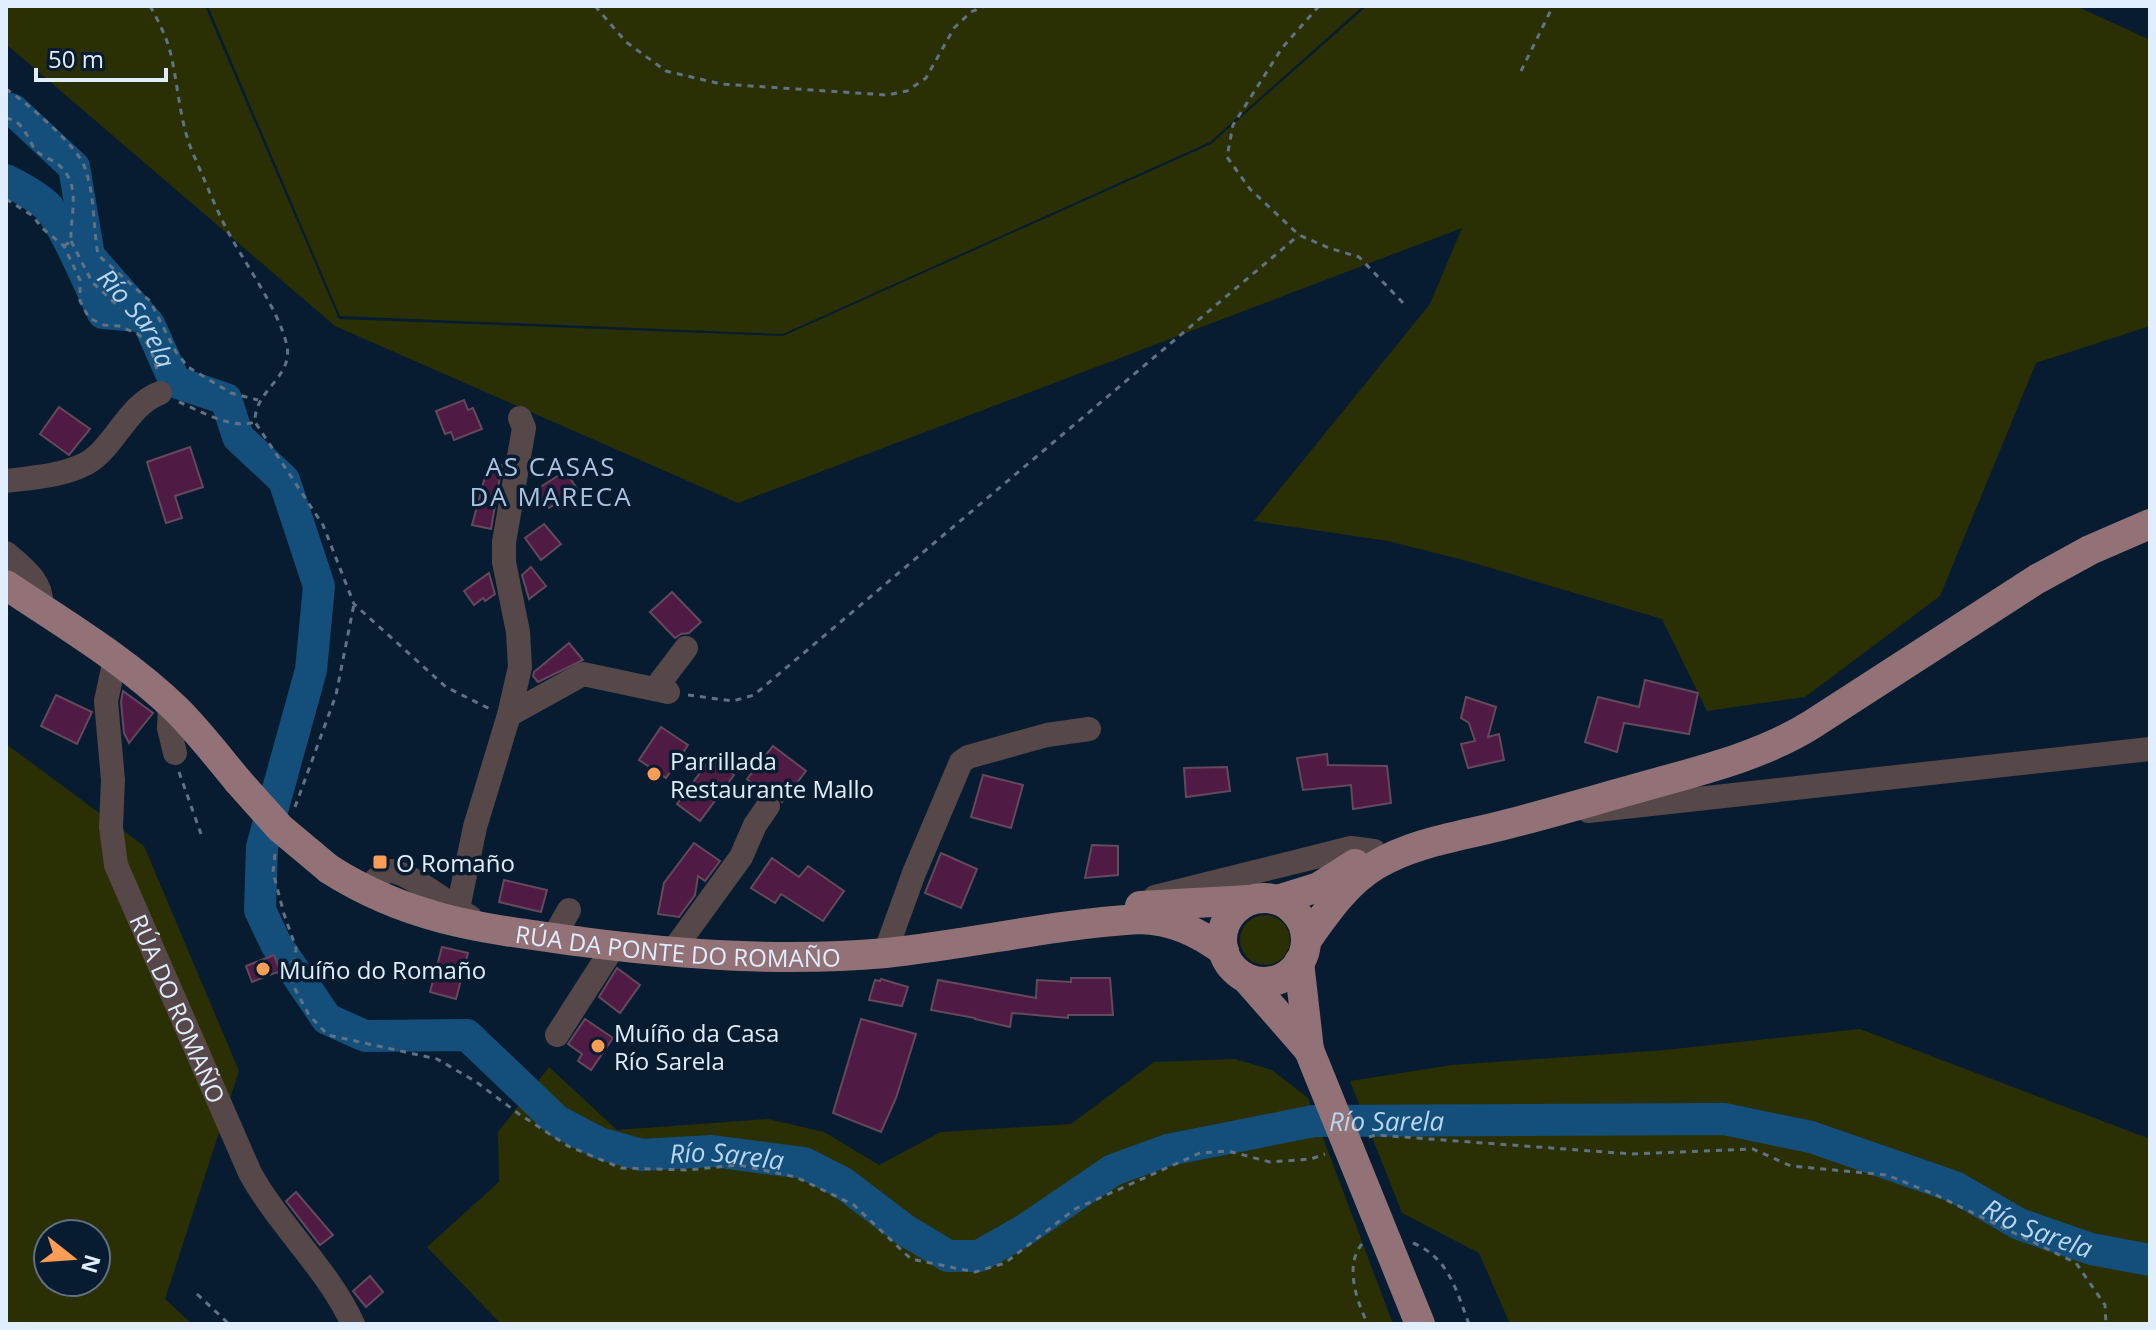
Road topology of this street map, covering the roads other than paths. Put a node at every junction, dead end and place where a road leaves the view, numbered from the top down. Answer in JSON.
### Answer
{"nodes":[{"id":1,"x":160,"y":393,"type":"road end"},
{"id":2,"x":520,"y":418,"type":"dead end"},
{"id":3,"x":6,"y":481,"type":"edge"},
{"id":4,"x":2150,"y":524,"type":"edge"},
{"id":5,"x":6,"y":553,"type":"edge"},
{"id":6,"x":6,"y":585,"type":"edge"},
{"id":7,"x":41,"y":608,"type":"junction"},
{"id":8,"x":686,"y":648,"type":"dead end"},
{"id":9,"x":115,"y":659,"type":"junction"},
{"id":10,"x":170,"y":704,"type":"junction"},
{"id":11,"x":509,"y":715,"type":"junction"},
{"id":12,"x":1824,"y":715,"type":"junction"},
{"id":13,"x":1089,"y":729,"type":"dead end"},
{"id":14,"x":2150,"y":749,"type":"edge"},
{"id":15,"x":175,"y":753,"type":"road end"},
{"id":16,"x":1636,"y":798,"type":"junction"},
{"id":17,"x":768,"y":806,"type":"dead end"},
{"id":18,"x":1510,"y":810,"type":"junction"},
{"id":19,"x":1374,"y":851,"type":"junction"},
{"id":20,"x":1166,"y":894,"type":"junction"},
{"id":21,"x":1263,"y":900,"type":"junction"},
{"id":22,"x":1198,"y":902,"type":"junction"},
{"id":23,"x":1116,"y":909,"type":"junction"},
{"id":24,"x":569,"y":910,"type":"dead end"},
{"id":25,"x":456,"y":916,"type":"junction"},
{"id":26,"x":1037,"y":931,"type":"junction"},
{"id":27,"x":553,"y":938,"type":"junction"},
{"id":28,"x":614,"y":946,"type":"junction"},
{"id":29,"x":1224,"y":951,"type":"junction"},
{"id":30,"x":1302,"y":951,"type":"junction"},
{"id":31,"x":672,"y":952,"type":"junction"},
{"id":32,"x":885,"y":953,"type":"junction"},
{"id":33,"x":1246,"y":978,"type":"junction"},
{"id":34,"x":557,"y":1035,"type":"dead end"},
{"id":35,"x":1309,"y":1050,"type":"junction"},
{"id":36,"x":353,"y":1324,"type":"edge"},
{"id":37,"x":1420,"y":1324,"type":"edge"}],
"edges":[{"from":1,"to":3,"type":"street"},
{"from":2,"to":11,"type":"street"},
{"from":4,"to":12,"type":"main road"},
{"from":5,"to":7,"type":"street"},
{"from":6,"to":7,"type":"main road"},
{"from":7,"to":9,"type":"main road"},
{"from":8,"to":11,"type":"street"},
{"from":9,"to":10,"type":"main road"},
{"from":9,"to":36,"type":"street","name":"RÚA DO ROMAÑO"},
{"from":10,"to":15,"type":"street"},
{"from":10,"to":25,"type":"main road","name":"RÚA DA PONTE DO ROMAÑO","bridge":true},
{"from":11,"to":25,"type":"street"},
{"from":12,"to":16,"type":"main road"},
{"from":12,"to":18,"type":"main road"},
{"from":13,"to":32,"type":"street"},
{"from":14,"to":16,"type":"street"},
{"from":16,"to":18,"type":"street"},
{"from":16,"to":30,"type":"main road"},
{"from":17,"to":31,"type":"street"},
{"from":18,"to":19,"type":"main road"},
{"from":19,"to":20,"type":"street"},
{"from":19,"to":21,"type":"main road"},
{"from":20,"to":22,"type":"street"},
{"from":20,"to":23,"type":"street"},
{"from":21,"to":22,"type":"main road"},
{"from":21,"to":29,"type":"main road"},
{"from":21,"to":30,"type":"main road"},
{"from":22,"to":23,"type":"main road"},
{"from":23,"to":26,"type":"main road"},
{"from":24,"to":27,"type":"street"},
{"from":25,"to":27,"type":"main road","name":"RÚA DA PONTE DO ROMAÑO"},
{"from":26,"to":29,"type":"main road"},
{"from":26,"to":32,"type":"main road","name":"RÚA DA PONTE DO ROMAÑO"},
{"from":27,"to":28,"type":"main road","name":"RÚA DA PONTE DO ROMAÑO"},
{"from":28,"to":31,"type":"main road","name":"RÚA DA PONTE DO ROMAÑO"},
{"from":28,"to":34,"type":"street"},
{"from":29,"to":33,"type":"main road"},
{"from":30,"to":33,"type":"main road"},
{"from":30,"to":35,"type":"main road"},
{"from":31,"to":32,"type":"main road","name":"RÚA DA PONTE DO ROMAÑO"},
{"from":33,"to":35,"type":"main road"},
{"from":35,"to":37,"type":"main road","bridge":true}]}
